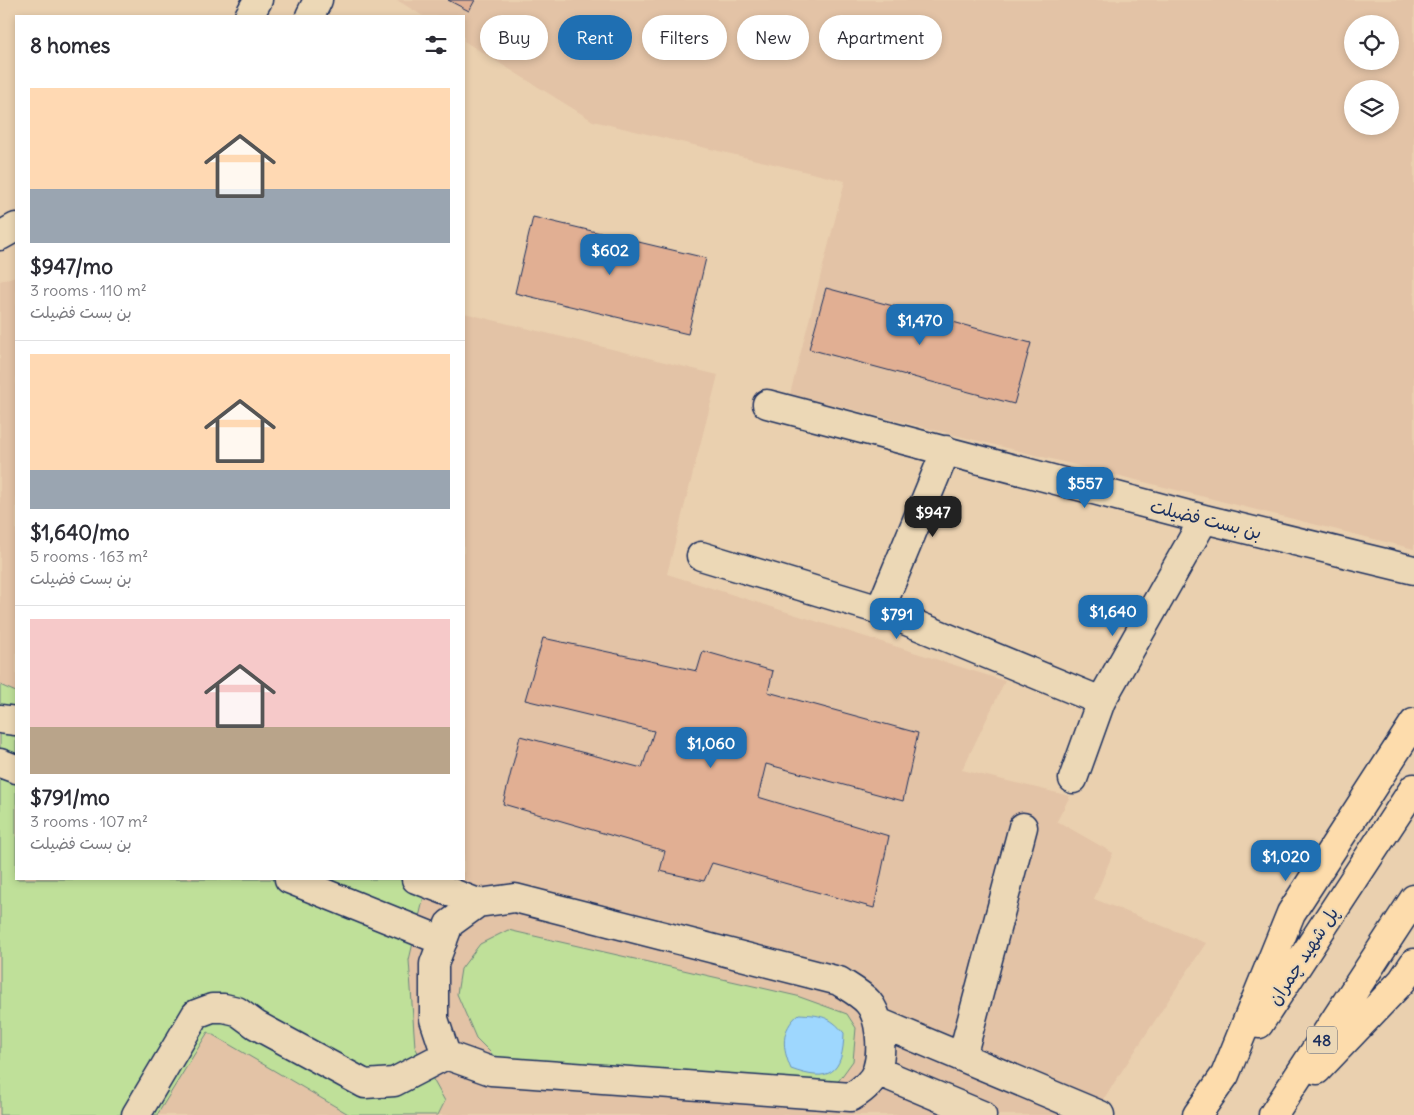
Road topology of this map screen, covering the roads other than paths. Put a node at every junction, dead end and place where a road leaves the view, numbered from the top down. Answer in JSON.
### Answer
{"nodes":[{"id":1,"x":258,"y":0,"type":"edge"},
{"id":2,"x":318,"y":0,"type":"edge"},
{"id":3,"x":249,"y":15,"type":"edge"},
{"id":4,"x":310,"y":15,"type":"edge"},
{"id":5,"x":15,"y":228,"type":"edge"},
{"id":6,"x":0,"y":236,"type":"edge"},
{"id":7,"x":15,"y":238,"type":"edge"},
{"id":8,"x":0,"y":243,"type":"edge"},
{"id":9,"x":767,"y":404,"type":"dead end"},
{"id":10,"x":946,"y":450,"type":"junction"},
{"id":11,"x":1204,"y":519,"type":"junction"},
{"id":12,"x":701,"y":556,"type":"dead end"},
{"id":13,"x":1414,"y":570,"type":"edge"},
{"id":14,"x":880,"y":610,"type":"junction"},
{"id":15,"x":1101,"y":701,"type":"junction"},
{"id":16,"x":0,"y":719,"type":"edge"},
{"id":17,"x":15,"y":722,"type":"edge"},
{"id":18,"x":1414,"y":723,"type":"edge"},
{"id":19,"x":0,"y":763,"type":"edge"},
{"id":20,"x":15,"y":769,"type":"edge"},
{"id":21,"x":1073,"y":779,"type":"dead end"},
{"id":22,"x":1414,"y":788,"type":"edge"},
{"id":23,"x":1023,"y":827,"type":"dead end"},
{"id":24,"x":292,"y":880,"type":"edge"},
{"id":25,"x":419,"y":880,"type":"edge"},
{"id":26,"x":1414,"y":899,"type":"edge"},
{"id":27,"x":478,"y":903,"type":"junction"},
{"id":28,"x":443,"y":940,"type":"junction"},
{"id":29,"x":1414,"y":964,"type":"edge"},
{"id":30,"x":878,"y":1022,"type":"junction"},
{"id":31,"x":446,"y":1055,"type":"junction"},
{"id":32,"x":962,"y":1057,"type":"junction"},
{"id":33,"x":877,"y":1071,"type":"junction"},
{"id":34,"x":1225,"y":1075,"type":"junction"},
{"id":35,"x":136,"y":1115,"type":"edge"},
{"id":36,"x":982,"y":1115,"type":"edge"},
{"id":37,"x":1100,"y":1115,"type":"edge"},
{"id":38,"x":1197,"y":1115,"type":"edge"},
{"id":39,"x":1274,"y":1115,"type":"edge"}],
"edges":[{"from":1,"to":3,"type":"street"},
{"from":2,"to":4,"type":"street"},
{"from":5,"to":6,"type":"street"},
{"from":7,"to":8,"type":"street"},
{"from":9,"to":10,"type":"street","name":"بن بست فضیلت"},
{"from":10,"to":11,"type":"street","name":"بن بست فضیلت"},
{"from":10,"to":14,"type":"street"},
{"from":11,"to":13,"type":"street","name":"بن بست فضیلت"},
{"from":11,"to":15,"type":"street"},
{"from":12,"to":14,"type":"street"},
{"from":14,"to":15,"type":"street"},
{"from":15,"to":21,"type":"street"},
{"from":16,"to":17,"type":"street"},
{"from":18,"to":34,"type":"main road"},
{"from":19,"to":20,"type":"street"},
{"from":22,"to":34,"type":"main road","name":"پل شهید چمران"},
{"from":23,"to":32,"type":"street"},
{"from":24,"to":28,"type":"street"},
{"from":25,"to":27,"type":"street"},
{"from":26,"to":39,"type":"main road","number":"48"},
{"from":27,"to":28,"type":"street"},
{"from":27,"to":30,"type":"street"},
{"from":28,"to":31,"type":"street"},
{"from":29,"to":39,"type":"main road"},
{"from":30,"to":32,"type":"street"},
{"from":30,"to":33,"type":"street"},
{"from":31,"to":33,"type":"street"},
{"from":31,"to":35,"type":"street"},
{"from":32,"to":37,"type":"street"},
{"from":33,"to":36,"type":"street"},
{"from":34,"to":38,"type":"main road"}]}
